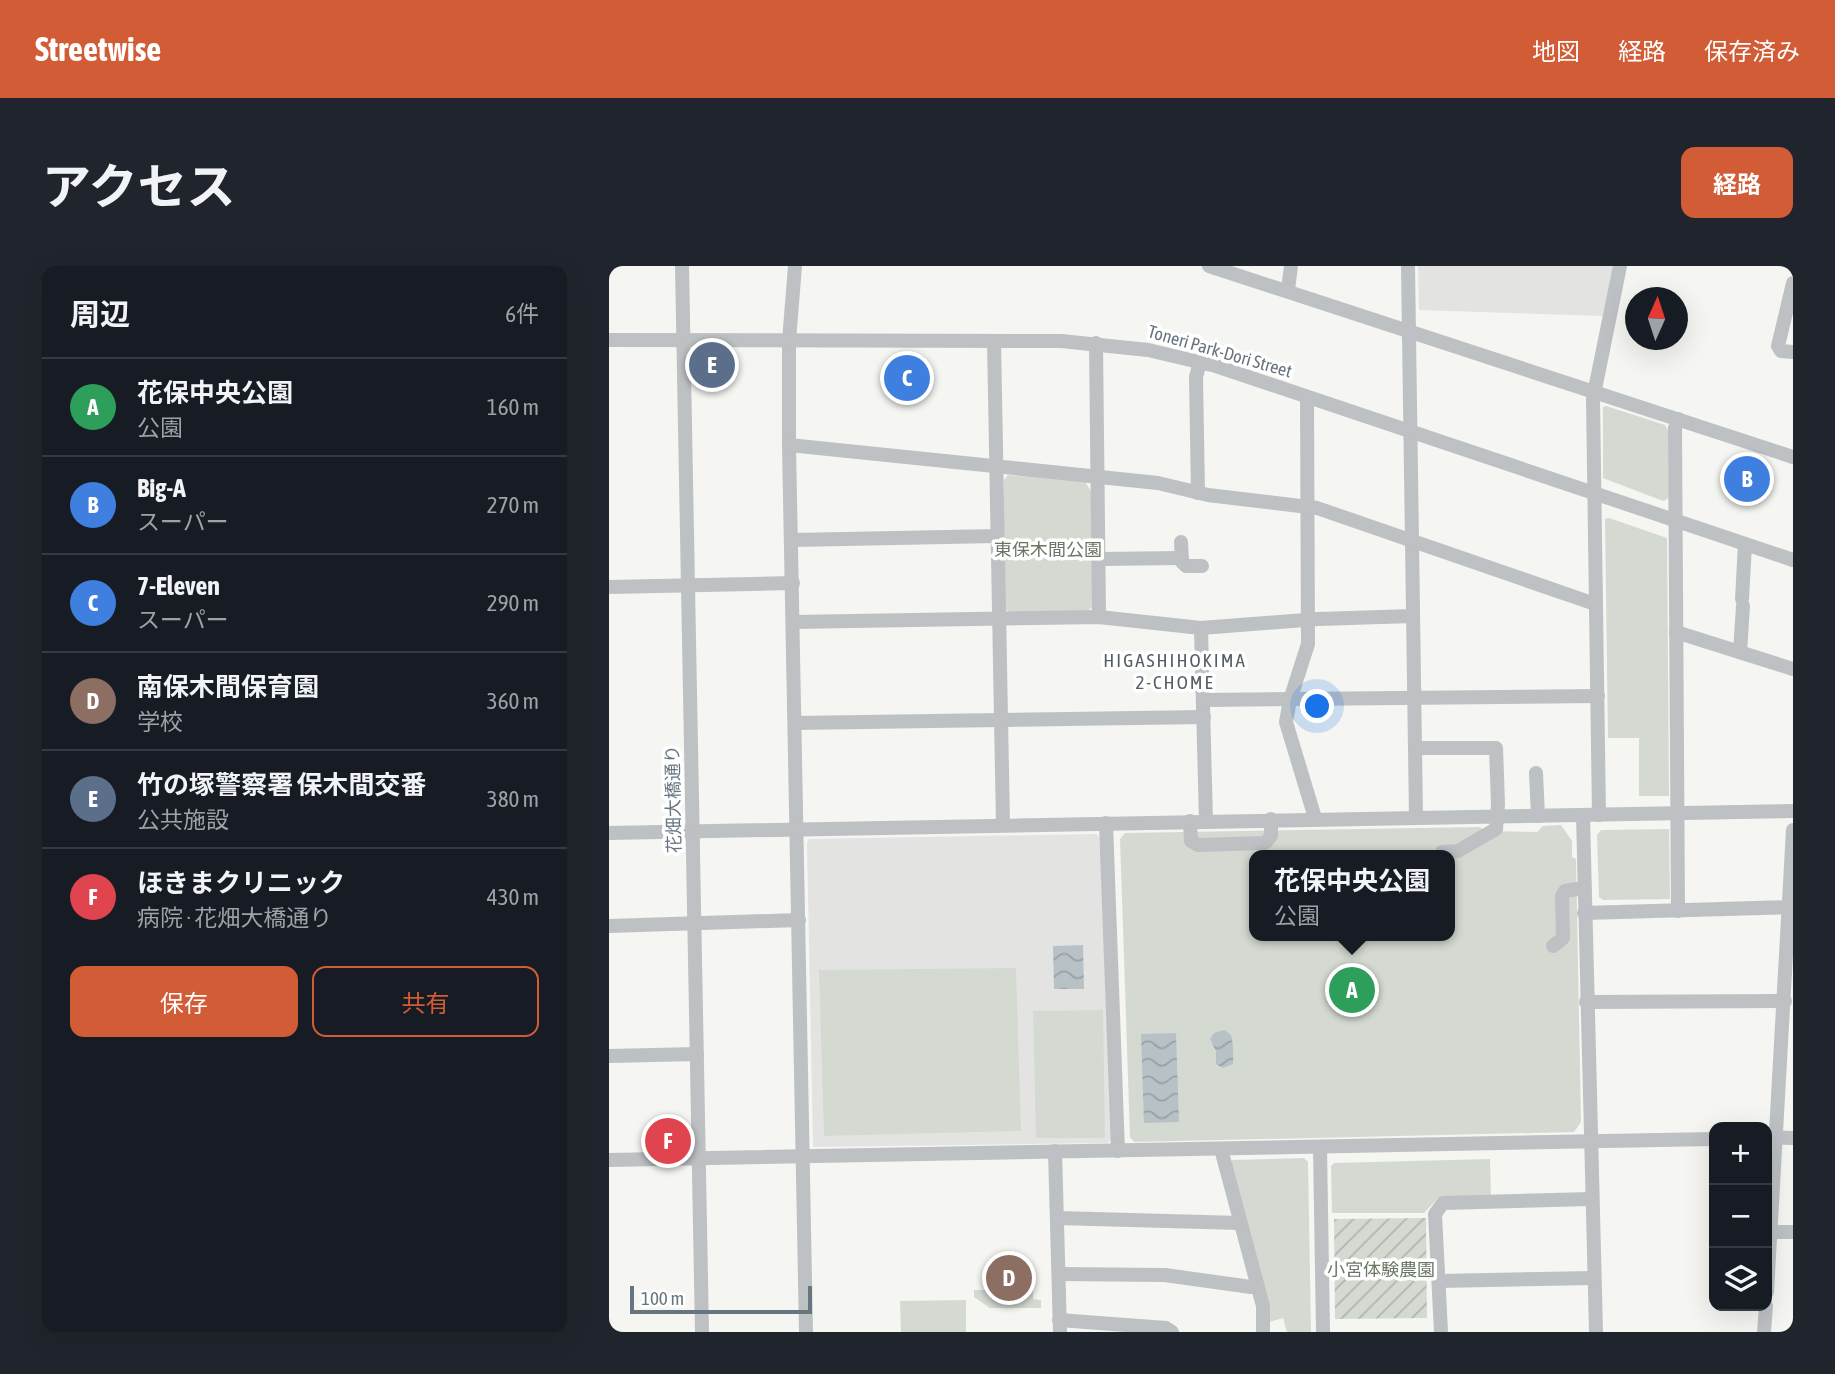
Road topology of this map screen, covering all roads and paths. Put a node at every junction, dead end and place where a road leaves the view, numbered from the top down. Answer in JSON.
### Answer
{"nodes":[{"id":1,"x":682,"y":266,"type":"edge"},
{"id":2,"x":795,"y":266,"type":"edge"},
{"id":3,"x":1209,"y":266,"type":"edge"},
{"id":4,"x":1291,"y":266,"type":"edge"},
{"id":5,"x":1408,"y":266,"type":"edge"},
{"id":6,"x":1620,"y":266,"type":"edge"},
{"id":7,"x":1793,"y":283,"type":"edge"},
{"id":8,"x":1288,"y":290,"type":"junction"},
{"id":9,"x":1409,"y":330,"type":"junction"},
{"id":10,"x":609,"y":340,"type":"edge"},
{"id":11,"x":684,"y":341,"type":"junction"},
{"id":12,"x":789,"y":341,"type":"junction"},
{"id":13,"x":994,"y":341,"type":"junction"},
{"id":14,"x":1096,"y":343,"type":"junction"},
{"id":15,"x":1793,"y":352,"type":"edge"},
{"id":16,"x":1200,"y":362,"type":"junction"},
{"id":17,"x":1596,"y":391,"type":"junction"},
{"id":18,"x":1307,"y":397,"type":"junction"},
{"id":19,"x":1678,"y":419,"type":"junction"},
{"id":20,"x":1411,"y":432,"type":"junction"},
{"id":21,"x":789,"y":444,"type":"junction"},
{"id":22,"x":1793,"y":457,"type":"edge"},
{"id":23,"x":996,"y":466,"type":"junction"},
{"id":24,"x":1097,"y":477,"type":"junction"},
{"id":25,"x":1198,"y":493,"type":"junction"},
{"id":26,"x":1594,"y":494,"type":"junction"},
{"id":27,"x":1307,"y":506,"type":"junction"},
{"id":28,"x":1676,"y":522,"type":"junction"},
{"id":29,"x":997,"y":536,"type":"junction"},
{"id":30,"x":792,"y":540,"type":"junction"},
{"id":31,"x":1412,"y":541,"type":"junction"},
{"id":32,"x":1181,"y":542,"type":"dead end"},
{"id":33,"x":1745,"y":544,"type":"junction"},
{"id":34,"x":1182,"y":558,"type":"junction"},
{"id":35,"x":1099,"y":559,"type":"junction"},
{"id":36,"x":1793,"y":560,"type":"edge"},
{"id":37,"x":1202,"y":566,"type":"dead end"},
{"id":38,"x":793,"y":583,"type":"junction"},
{"id":39,"x":688,"y":585,"type":"junction"},
{"id":40,"x":609,"y":587,"type":"edge"},
{"id":41,"x":1595,"y":604,"type":"junction"},
{"id":42,"x":1413,"y":616,"type":"junction"},
{"id":43,"x":1099,"y":617,"type":"junction"},
{"id":44,"x":999,"y":619,"type":"junction"},
{"id":45,"x":1310,"y":620,"type":"junction"},
{"id":46,"x":794,"y":622,"type":"junction"},
{"id":47,"x":1202,"y":628,"type":"junction"},
{"id":48,"x":1677,"y":632,"type":"junction"},
{"id":49,"x":1740,"y":652,"type":"junction"},
{"id":50,"x":1793,"y":669,"type":"edge"},
{"id":51,"x":1598,"y":696,"type":"junction"},
{"id":52,"x":1415,"y":698,"type":"junction"},
{"id":53,"x":1290,"y":699,"type":"junction"},
{"id":54,"x":1204,"y":701,"type":"junction"},
{"id":55,"x":1204,"y":717,"type":"junction"},
{"id":56,"x":1000,"y":719,"type":"junction"},
{"id":57,"x":795,"y":723,"type":"junction"},
{"id":58,"x":1415,"y":748,"type":"junction"},
{"id":59,"x":1537,"y":773,"type":"dead end"},
{"id":60,"x":1793,"y":811,"type":"edge"},
{"id":61,"x":1679,"y":813,"type":"junction"},
{"id":62,"x":1583,"y":815,"type":"junction"},
{"id":63,"x":1599,"y":815,"type":"junction"},
{"id":64,"x":1538,"y":816,"type":"junction"},
{"id":65,"x":1496,"y":817,"type":"junction"},
{"id":66,"x":1315,"y":818,"type":"junction"},
{"id":67,"x":1416,"y":818,"type":"junction"},
{"id":68,"x":1271,"y":819,"type":"junction"},
{"id":69,"x":1190,"y":821,"type":"junction"},
{"id":70,"x":1206,"y":821,"type":"junction"},
{"id":71,"x":1107,"y":823,"type":"junction"},
{"id":72,"x":1003,"y":825,"type":"junction"},
{"id":73,"x":798,"y":829,"type":"junction"},
{"id":74,"x":1793,"y":830,"type":"edge"},
{"id":75,"x":694,"y":831,"type":"junction"},
{"id":76,"x":609,"y":833,"type":"edge"},
{"id":77,"x":1455,"y":851,"type":"edge"},
{"id":78,"x":1584,"y":888,"type":"junction"},
{"id":79,"x":1791,"y":907,"type":"edge"},
{"id":80,"x":1678,"y":911,"type":"junction"},
{"id":81,"x":1584,"y":913,"type":"junction"},
{"id":82,"x":799,"y":920,"type":"junction"},
{"id":83,"x":695,"y":923,"type":"junction"},
{"id":84,"x":609,"y":926,"type":"edge"},
{"id":85,"x":1553,"y":946,"type":"dead end"},
{"id":86,"x":1785,"y":1001,"type":"junction"},
{"id":87,"x":1586,"y":1002,"type":"junction"},
{"id":88,"x":1788,"y":1041,"type":"edge"},
{"id":89,"x":697,"y":1054,"type":"junction"},
{"id":90,"x":609,"y":1056,"type":"edge"},
{"id":91,"x":1772,"y":1138,"type":"edge"},
{"id":92,"x":1793,"y":1138,"type":"edge"},
{"id":93,"x":1709,"y":1139,"type":"edge"},
{"id":94,"x":1590,"y":1141,"type":"junction"},
{"id":95,"x":1320,"y":1147,"type":"junction"},
{"id":96,"x":1221,"y":1149,"type":"junction"},
{"id":97,"x":1055,"y":1151,"type":"junction"},
{"id":98,"x":1118,"y":1151,"type":"junction"},
{"id":99,"x":803,"y":1155,"type":"junction"},
{"id":100,"x":699,"y":1159,"type":"junction"},
{"id":101,"x":609,"y":1160,"type":"edge"},
{"id":102,"x":1592,"y":1199,"type":"junction"},
{"id":103,"x":1058,"y":1218,"type":"junction"},
{"id":104,"x":1240,"y":1223,"type":"junction"},
{"id":105,"x":1772,"y":1232,"type":"edge"},
{"id":106,"x":1793,"y":1232,"type":"edge"},
{"id":107,"x":1060,"y":1274,"type":"junction"},
{"id":108,"x":1594,"y":1278,"type":"junction"},
{"id":109,"x":1439,"y":1282,"type":"junction"},
{"id":110,"x":1257,"y":1285,"type":"junction"},
{"id":111,"x":1766,"y":1311,"type":"edge"},
{"id":112,"x":1060,"y":1326,"type":"edge"},
{"id":113,"x":702,"y":1332,"type":"edge"},
{"id":114,"x":806,"y":1332,"type":"edge"},
{"id":115,"x":1172,"y":1332,"type":"edge"},
{"id":116,"x":1263,"y":1332,"type":"edge"},
{"id":117,"x":1323,"y":1332,"type":"edge"},
{"id":118,"x":1441,"y":1332,"type":"edge"},
{"id":119,"x":1596,"y":1332,"type":"edge"},
{"id":120,"x":1764,"y":1332,"type":"edge"}],
"edges":[{"from":1,"to":11,"type":"street","name":"花畑大橋通り"},
{"from":2,"to":12,"type":"street"},
{"from":3,"to":8,"type":"street"},
{"from":4,"to":8,"type":"street"},
{"from":5,"to":9,"type":"street"},
{"from":6,"to":17,"type":"street"},
{"from":7,"to":15,"type":"street"},
{"from":8,"to":9,"type":"street"},
{"from":9,"to":17,"type":"street"},
{"from":9,"to":20,"type":"street"},
{"from":10,"to":11,"type":"street","name":"Toneri Park-Dori Street"},
{"from":11,"to":12,"type":"street","name":"Toneri Park-Dori Street"},
{"from":11,"to":39,"type":"street","name":"花畑大橋通り"},
{"from":12,"to":13,"type":"street","name":"Toneri Park-Dori Street"},
{"from":12,"to":21,"type":"street"},
{"from":13,"to":14,"type":"street","name":"Toneri Park-Dori Street"},
{"from":13,"to":23,"type":"street"},
{"from":14,"to":16,"type":"street","name":"Toneri Park-Dori Street"},
{"from":14,"to":24,"type":"street"},
{"from":16,"to":18,"type":"street","name":"Toneri Park-Dori Street"},
{"from":16,"to":25,"type":"street"},
{"from":17,"to":19,"type":"street"},
{"from":17,"to":26,"type":"street"},
{"from":18,"to":20,"type":"street","name":"Toneri Park-Dori Street"},
{"from":18,"to":27,"type":"street"},
{"from":19,"to":22,"type":"street"},
{"from":19,"to":28,"type":"street"},
{"from":20,"to":26,"type":"street","name":"Toneri Park-Dori Street"},
{"from":20,"to":31,"type":"street"},
{"from":21,"to":23,"type":"street"},
{"from":21,"to":30,"type":"street"},
{"from":23,"to":24,"type":"street"},
{"from":23,"to":29,"type":"street"},
{"from":24,"to":25,"type":"street"},
{"from":24,"to":35,"type":"street"},
{"from":25,"to":27,"type":"street"},
{"from":26,"to":28,"type":"street","name":"Toneri Park-Dori Street"},
{"from":26,"to":41,"type":"street"},
{"from":27,"to":31,"type":"street"},
{"from":27,"to":45,"type":"street"},
{"from":28,"to":33,"type":"street","name":"Toneri Park-Dori Street"},
{"from":28,"to":48,"type":"street"},
{"from":29,"to":30,"type":"street"},
{"from":29,"to":44,"type":"street"},
{"from":30,"to":38,"type":"street"},
{"from":31,"to":41,"type":"street"},
{"from":31,"to":42,"type":"street"},
{"from":32,"to":34,"type":"street"},
{"from":33,"to":36,"type":"street","name":"Toneri Park-Dori Street"},
{"from":33,"to":49,"type":"street"},
{"from":34,"to":35,"type":"street"},
{"from":34,"to":37,"type":"street"},
{"from":35,"to":43,"type":"street"},
{"from":38,"to":39,"type":"street"},
{"from":38,"to":46,"type":"street"},
{"from":39,"to":40,"type":"street"},
{"from":39,"to":75,"type":"street","name":"花畑大橋通り"},
{"from":41,"to":51,"type":"street"},
{"from":42,"to":45,"type":"street"},
{"from":42,"to":52,"type":"street"},
{"from":43,"to":44,"type":"street"},
{"from":43,"to":47,"type":"street"},
{"from":44,"to":46,"type":"street"},
{"from":44,"to":56,"type":"street"},
{"from":45,"to":47,"type":"street"},
{"from":45,"to":53,"type":"street"},
{"from":46,"to":57,"type":"street"},
{"from":47,"to":54,"type":"street"},
{"from":48,"to":49,"type":"street"},
{"from":48,"to":61,"type":"street"},
{"from":49,"to":50,"type":"street"},
{"from":51,"to":52,"type":"street"},
{"from":51,"to":63,"type":"street"},
{"from":52,"to":53,"type":"street"},
{"from":52,"to":58,"type":"street"},
{"from":53,"to":54,"type":"street"},
{"from":53,"to":66,"type":"street"},
{"from":54,"to":55,"type":"street"},
{"from":55,"to":56,"type":"street"},
{"from":55,"to":70,"type":"street"},
{"from":56,"to":57,"type":"street"},
{"from":56,"to":72,"type":"street"},
{"from":57,"to":73,"type":"street"},
{"from":58,"to":65,"type":"street"},
{"from":58,"to":67,"type":"street"},
{"from":59,"to":64,"type":"street"},
{"from":60,"to":61,"type":"street"},
{"from":61,"to":63,"type":"street"},
{"from":61,"to":80,"type":"street"},
{"from":62,"to":63,"type":"street"},
{"from":62,"to":64,"type":"street"},
{"from":62,"to":78,"type":"street"},
{"from":64,"to":65,"type":"street"},
{"from":65,"to":67,"type":"street"},
{"from":65,"to":77,"type":"street"},
{"from":66,"to":67,"type":"street"},
{"from":66,"to":68,"type":"street"},
{"from":68,"to":69,"type":"street"},
{"from":68,"to":70,"type":"street"},
{"from":69,"to":70,"type":"street"},
{"from":69,"to":71,"type":"street"},
{"from":71,"to":72,"type":"street"},
{"from":71,"to":98,"type":"street"},
{"from":72,"to":73,"type":"street"},
{"from":73,"to":75,"type":"street"},
{"from":73,"to":82,"type":"street"},
{"from":74,"to":79,"type":"street"},
{"from":75,"to":76,"type":"street"},
{"from":75,"to":83,"type":"street","name":"花畑大橋通り"},
{"from":78,"to":81,"type":"street"},
{"from":78,"to":85,"type":"street"},
{"from":79,"to":80,"type":"street"},
{"from":79,"to":86,"type":"street"},
{"from":80,"to":81,"type":"street"},
{"from":81,"to":87,"type":"street"},
{"from":82,"to":83,"type":"street"},
{"from":82,"to":99,"type":"street"},
{"from":83,"to":84,"type":"street"},
{"from":83,"to":89,"type":"street","name":"花畑大橋通り"},
{"from":86,"to":87,"type":"street"},
{"from":86,"to":88,"type":"street"},
{"from":87,"to":94,"type":"street"},
{"from":88,"to":91,"type":"street"},
{"from":89,"to":90,"type":"street"},
{"from":89,"to":100,"type":"street","name":"花畑大橋通り"},
{"from":91,"to":92,"type":"street"},
{"from":93,"to":94,"type":"street"},
{"from":94,"to":95,"type":"street"},
{"from":94,"to":102,"type":"street"},
{"from":95,"to":96,"type":"street"},
{"from":95,"to":117,"type":"street"},
{"from":96,"to":98,"type":"street"},
{"from":96,"to":104,"type":"street"},
{"from":97,"to":98,"type":"street"},
{"from":97,"to":99,"type":"street"},
{"from":97,"to":103,"type":"street"},
{"from":99,"to":100,"type":"street"},
{"from":99,"to":114,"type":"street"},
{"from":100,"to":101,"type":"street"},
{"from":100,"to":113,"type":"street","name":"花畑大橋通り"},
{"from":102,"to":108,"type":"street"},
{"from":102,"to":109,"type":"street"},
{"from":103,"to":104,"type":"street"},
{"from":103,"to":107,"type":"street"},
{"from":104,"to":110,"type":"street"},
{"from":105,"to":106,"type":"street"},
{"from":107,"to":110,"type":"street"},
{"from":107,"to":112,"type":"street"},
{"from":108,"to":109,"type":"street"},
{"from":108,"to":119,"type":"street"},
{"from":109,"to":118,"type":"street"},
{"from":110,"to":116,"type":"street"},
{"from":111,"to":120,"type":"street"},
{"from":112,"to":115,"type":"street"}]}
